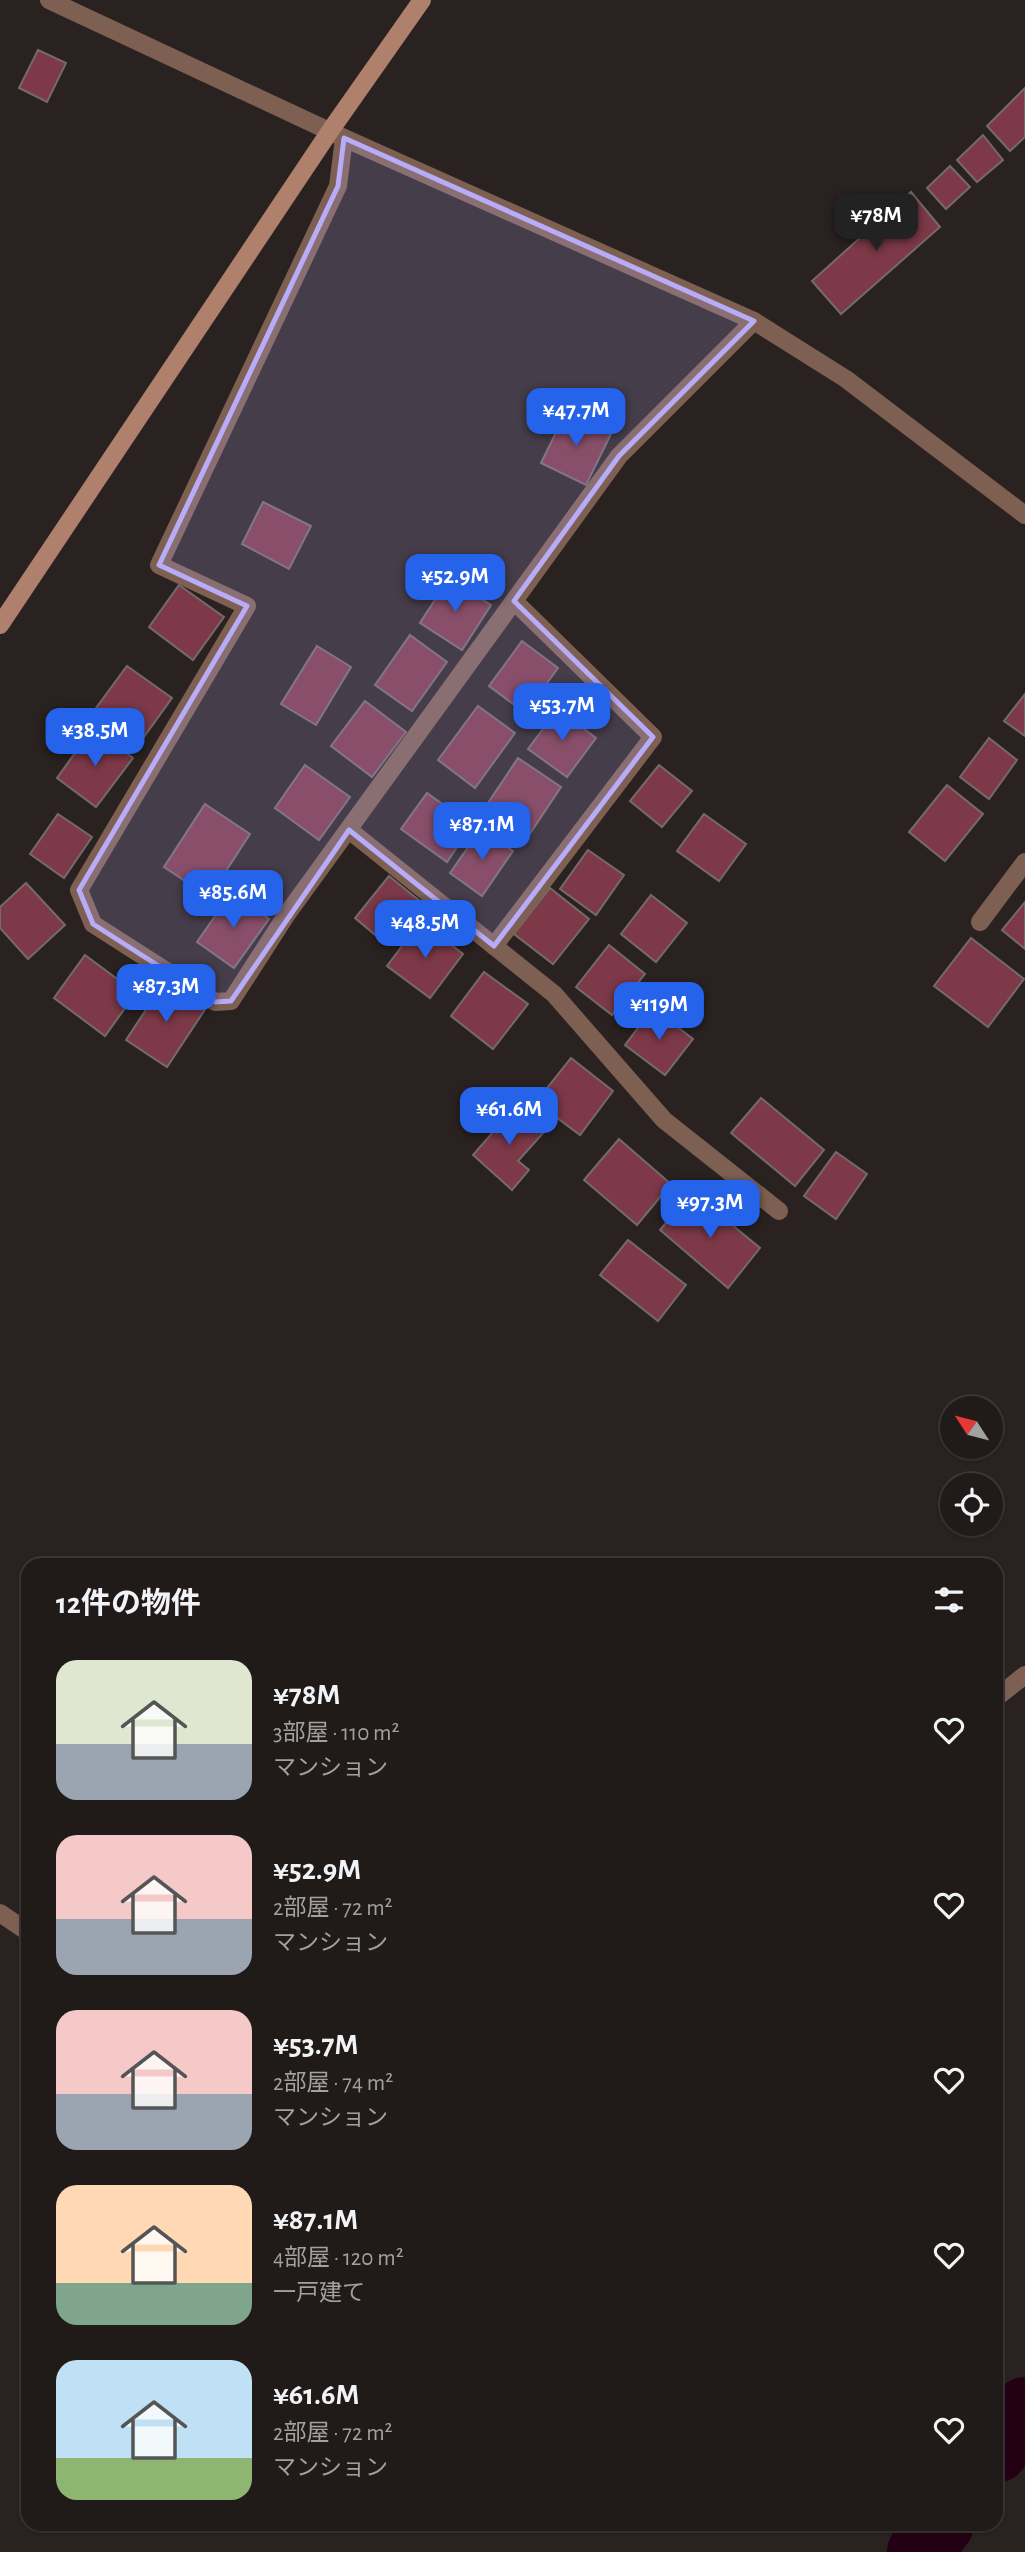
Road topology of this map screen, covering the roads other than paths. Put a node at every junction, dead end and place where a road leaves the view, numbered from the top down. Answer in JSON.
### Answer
{"nodes":[{"id":1,"x":49,"y":0,"type":"edge"},
{"id":2,"x":422,"y":0,"type":"edge"},
{"id":3,"x":337,"y":134,"type":"junction"},
{"id":4,"x":754,"y":321,"type":"junction"},
{"id":5,"x":1025,"y":515,"type":"edge"},
{"id":6,"x":514,"y":601,"type":"junction"},
{"id":7,"x":0,"y":625,"type":"edge"},
{"id":8,"x":349,"y":830,"type":"junction"},
{"id":9,"x":1025,"y":862,"type":"edge"},
{"id":10,"x":980,"y":922,"type":"dead end"},
{"id":11,"x":494,"y":946,"type":"junction"},
{"id":12,"x":779,"y":1211,"type":"dead end"},
{"id":13,"x":1025,"y":1675,"type":"edge"},
{"id":14,"x":1003,"y":1692,"type":"edge"},
{"id":15,"x":0,"y":1913,"type":"edge"},
{"id":16,"x":21,"y":1927,"type":"edge"}],
"edges":[{"from":1,"to":3,"type":"street"},
{"from":2,"to":3,"type":"street"},
{"from":3,"to":4,"type":"street"},
{"from":3,"to":7,"type":"street"},
{"from":3,"to":8,"type":"street"},
{"from":4,"to":5,"type":"street"},
{"from":4,"to":6,"type":"street"},
{"from":6,"to":8,"type":"street"},
{"from":6,"to":11,"type":"street"},
{"from":8,"to":11,"type":"street"},
{"from":9,"to":10,"type":"street"},
{"from":11,"to":12,"type":"street"},
{"from":13,"to":14,"type":"street"},
{"from":15,"to":16,"type":"street"}]}
